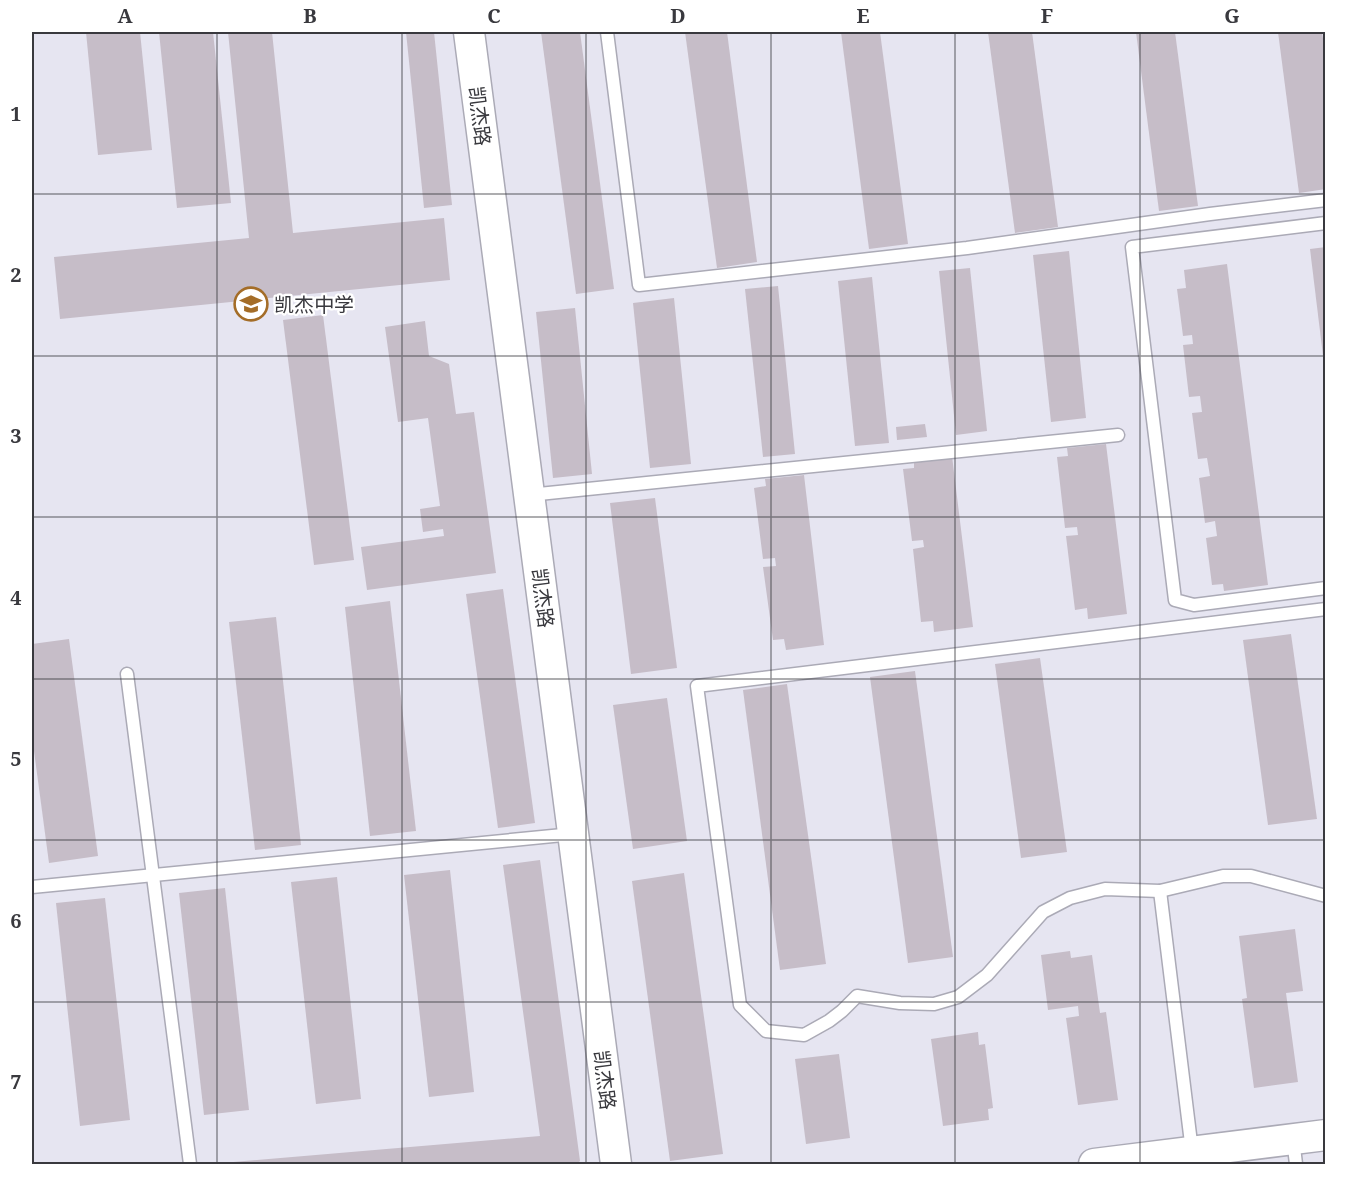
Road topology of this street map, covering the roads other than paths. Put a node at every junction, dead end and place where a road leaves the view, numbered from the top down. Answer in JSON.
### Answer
{"nodes":[{"id":1,"x":469,"y":32,"type":"edge"},
{"id":2,"x":607,"y":32,"type":"edge"},
{"id":3,"x":1326,"y":200,"type":"edge"},
{"id":4,"x":1326,"y":224,"type":"edge"},
{"id":5,"x":1118,"y":435,"type":"dead end"},
{"id":6,"x":529,"y":495,"type":"junction"},
{"id":7,"x":1326,"y":588,"type":"edge"},
{"id":8,"x":1326,"y":609,"type":"edge"},
{"id":9,"x":127,"y":674,"type":"dead end"},
{"id":10,"x":573,"y":834,"type":"junction"},
{"id":11,"x":153,"y":875,"type":"junction"},
{"id":12,"x":32,"y":887,"type":"edge"},
{"id":13,"x":1160,"y":891,"type":"junction"},
{"id":14,"x":1326,"y":896,"type":"edge"},
{"id":15,"x":1326,"y":1135,"type":"edge"},
{"id":16,"x":1192,"y":1152,"type":"junction"},
{"id":17,"x":1295,"y":1152,"type":"edge"},
{"id":18,"x":190,"y":1164,"type":"edge"},
{"id":19,"x":616,"y":1164,"type":"edge"},
{"id":20,"x":1094,"y":1164,"type":"edge"}],
"edges":[{"from":1,"to":6,"type":"street","name":"凯杰路"},
{"from":2,"to":3,"type":"lane"},
{"from":4,"to":7,"type":"lane"},
{"from":5,"to":6,"type":"lane"},
{"from":6,"to":10,"type":"street","name":"凯杰路"},
{"from":8,"to":13,"type":"lane"},
{"from":9,"to":11,"type":"lane"},
{"from":10,"to":11,"type":"lane"},
{"from":10,"to":19,"type":"street","name":"凯杰路"},
{"from":11,"to":12,"type":"lane"},
{"from":11,"to":18,"type":"lane"},
{"from":13,"to":14,"type":"lane"},
{"from":13,"to":16,"type":"lane"},
{"from":15,"to":17,"type":"street"},
{"from":16,"to":17,"type":"street"},
{"from":16,"to":20,"type":"street"}]}
